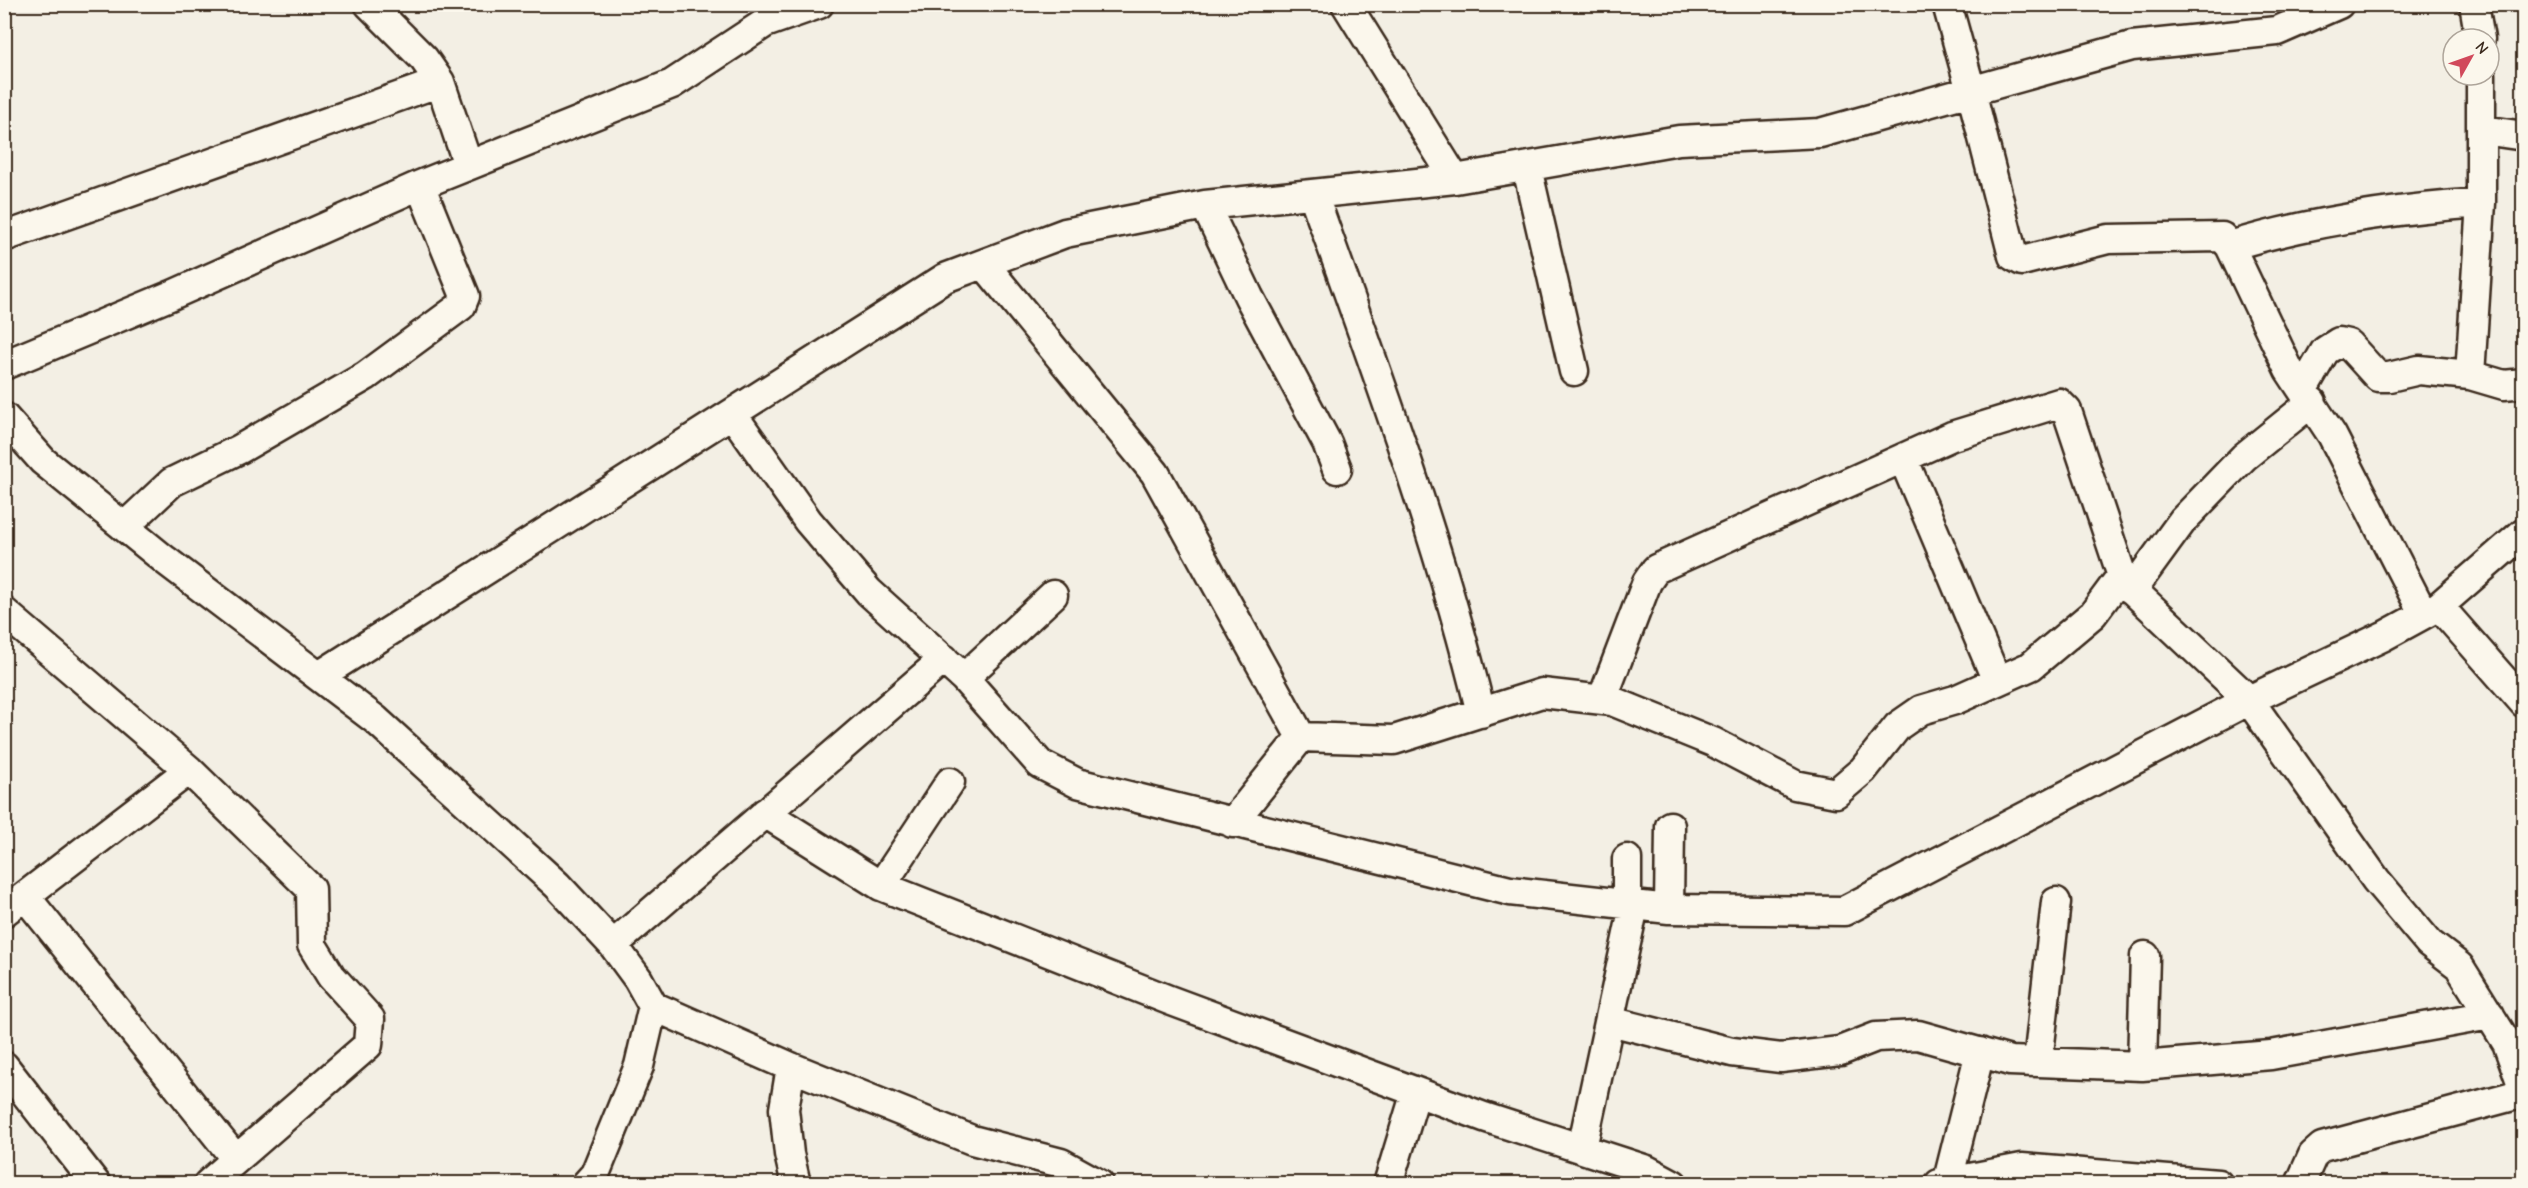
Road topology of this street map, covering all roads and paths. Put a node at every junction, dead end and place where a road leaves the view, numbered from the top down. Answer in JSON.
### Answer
{"nodes":[{"id":1,"x":369,"y":4,"type":"edge"},
{"id":2,"x":819,"y":4,"type":"edge"},
{"id":3,"x":1346,"y":4,"type":"edge"},
{"id":4,"x":1947,"y":4,"type":"edge"},
{"id":5,"x":2339,"y":4,"type":"edge"},
{"id":6,"x":2474,"y":4,"type":"edge"},
{"id":7,"x":2478,"y":27,"type":"edge"},
{"id":8,"x":440,"y":82,"type":"junction"},
{"id":9,"x":2481,"y":87,"type":"edge"},
{"id":10,"x":1971,"y":91,"type":"junction"},
{"id":11,"x":2483,"y":130,"type":"junction"},
{"id":12,"x":2523,"y":136,"type":"edge"},
{"id":13,"x":468,"y":165,"type":"junction"},
{"id":14,"x":1527,"y":168,"type":"junction"},
{"id":15,"x":1455,"y":179,"type":"junction"},
{"id":16,"x":420,"y":184,"type":"junction"},
{"id":17,"x":1313,"y":194,"type":"junction"},
{"id":18,"x":2481,"y":203,"type":"junction"},
{"id":19,"x":1205,"y":205,"type":"junction"},
{"id":20,"x":4,"y":237,"type":"edge"},
{"id":21,"x":2230,"y":246,"type":"junction"},
{"id":22,"x":984,"y":264,"type":"junction"},
{"id":23,"x":4,"y":365,"type":"edge"},
{"id":24,"x":1574,"y":371,"type":"dead end"},
{"id":25,"x":2470,"y":375,"type":"junction"},
{"id":26,"x":2523,"y":383,"type":"edge"},
{"id":27,"x":2307,"y":396,"type":"junction"},
{"id":28,"x":733,"y":415,"type":"junction"},
{"id":29,"x":4,"y":417,"type":"edge"},
{"id":30,"x":1903,"y":458,"type":"junction"},
{"id":31,"x":1337,"y":469,"type":"dead end"},
{"id":32,"x":124,"y":526,"type":"junction"},
{"id":33,"x":2523,"y":532,"type":"edge"},
{"id":34,"x":2128,"y":586,"type":"junction"},
{"id":35,"x":1053,"y":596,"type":"dead end"},
{"id":36,"x":2431,"y":610,"type":"junction"},
{"id":37,"x":4,"y":612,"type":"edge"},
{"id":38,"x":954,"y":669,"type":"junction"},
{"id":39,"x":319,"y":676,"type":"junction"},
{"id":40,"x":1997,"y":681,"type":"junction"},
{"id":41,"x":1602,"y":700,"type":"junction"},
{"id":42,"x":2249,"y":700,"type":"junction"},
{"id":43,"x":2523,"y":703,"type":"edge"},
{"id":44,"x":1481,"y":713,"type":"junction"},
{"id":45,"x":1301,"y":737,"type":"junction"},
{"id":46,"x":189,"y":770,"type":"junction"},
{"id":47,"x":950,"y":782,"type":"dead end"},
{"id":48,"x":765,"y":813,"type":"junction"},
{"id":49,"x":1232,"y":823,"type":"junction"},
{"id":50,"x":1670,"y":826,"type":"dead end"},
{"id":51,"x":1627,"y":860,"type":"dead end"},
{"id":52,"x":881,"y":886,"type":"junction"},
{"id":53,"x":2056,"y":902,"type":"dead end"},
{"id":54,"x":15,"y":904,"type":"edge"},
{"id":55,"x":1630,"y":905,"type":"junction"},
{"id":56,"x":1670,"y":909,"type":"junction"},
{"id":57,"x":613,"y":945,"type":"junction"},
{"id":58,"x":2145,"y":956,"type":"dead end"},
{"id":59,"x":653,"y":1006,"type":"junction"},
{"id":60,"x":2490,"y":1015,"type":"junction"},
{"id":61,"x":1610,"y":1021,"type":"junction"},
{"id":62,"x":1980,"y":1052,"type":"junction"},
{"id":63,"x":2038,"y":1062,"type":"junction"},
{"id":64,"x":4,"y":1066,"type":"edge"},
{"id":65,"x":2142,"y":1066,"type":"junction"},
{"id":66,"x":791,"y":1067,"type":"junction"},
{"id":67,"x":1416,"y":1092,"type":"junction"},
{"id":68,"x":2523,"y":1095,"type":"edge"},
{"id":69,"x":1582,"y":1148,"type":"junction"},
{"id":70,"x":236,"y":1158,"type":"junction"},
{"id":71,"x":2088,"y":1179,"type":"edge"},
{"id":72,"x":1943,"y":1182,"type":"edge"},
{"id":73,"x":96,"y":1184,"type":"edge"},
{"id":74,"x":208,"y":1184,"type":"edge"},
{"id":75,"x":586,"y":1184,"type":"edge"},
{"id":76,"x":796,"y":1184,"type":"edge"},
{"id":77,"x":1099,"y":1184,"type":"edge"},
{"id":78,"x":1388,"y":1184,"type":"edge"},
{"id":79,"x":1673,"y":1184,"type":"edge"},
{"id":80,"x":2218,"y":1184,"type":"edge"},
{"id":81,"x":2300,"y":1184,"type":"edge"}],
"edges":[{"from":1,"to":8,"type":"street"},
{"from":2,"to":13,"type":"street"},
{"from":3,"to":15,"type":"street"},
{"from":4,"to":10,"type":"street"},
{"from":5,"to":10,"type":"street"},
{"from":6,"to":7,"type":"street"},
{"from":8,"to":13,"type":"street"},
{"from":8,"to":20,"type":"street"},
{"from":9,"to":11,"type":"street"},
{"from":10,"to":14,"type":"street"},
{"from":10,"to":21,"type":"street"},
{"from":11,"to":12,"type":"street"},
{"from":11,"to":18,"type":"street"},
{"from":13,"to":16,"type":"street"},
{"from":14,"to":15,"type":"street"},
{"from":14,"to":24,"type":"street"},
{"from":15,"to":17,"type":"street"},
{"from":16,"to":23,"type":"street"},
{"from":16,"to":32,"type":"street"},
{"from":17,"to":19,"type":"street"},
{"from":17,"to":44,"type":"street"},
{"from":18,"to":21,"type":"street"},
{"from":18,"to":25,"type":"street"},
{"from":19,"to":22,"type":"street"},
{"from":19,"to":31,"type":"street"},
{"from":21,"to":27,"type":"street"},
{"from":22,"to":28,"type":"street"},
{"from":22,"to":45,"type":"street"},
{"from":25,"to":26,"type":"street"},
{"from":25,"to":27,"type":"street"},
{"from":27,"to":34,"type":"street"},
{"from":27,"to":36,"type":"street"},
{"from":28,"to":38,"type":"street"},
{"from":28,"to":39,"type":"street"},
{"from":29,"to":32,"type":"street"},
{"from":30,"to":34,"type":"street"},
{"from":30,"to":40,"type":"street"},
{"from":30,"to":41,"type":"street"},
{"from":32,"to":39,"type":"street"},
{"from":33,"to":36,"type":"street"},
{"from":34,"to":40,"type":"street"},
{"from":34,"to":42,"type":"street"},
{"from":35,"to":38,"type":"street"},
{"from":36,"to":42,"type":"street"},
{"from":36,"to":43,"type":"street"},
{"from":37,"to":46,"type":"street"},
{"from":38,"to":48,"type":"street"},
{"from":38,"to":49,"type":"street"},
{"from":39,"to":57,"type":"street"},
{"from":40,"to":41,"type":"street"},
{"from":41,"to":44,"type":"street"},
{"from":42,"to":56,"type":"street"},
{"from":42,"to":60,"type":"street"},
{"from":44,"to":45,"type":"street"},
{"from":45,"to":49,"type":"street"},
{"from":46,"to":54,"type":"street"},
{"from":46,"to":70,"type":"street"},
{"from":47,"to":52,"type":"street"},
{"from":48,"to":52,"type":"street"},
{"from":48,"to":57,"type":"street"},
{"from":49,"to":55,"type":"street"},
{"from":50,"to":56,"type":"street"},
{"from":51,"to":55,"type":"street"},
{"from":52,"to":67,"type":"street"},
{"from":53,"to":63,"type":"street"},
{"from":54,"to":70,"type":"street"},
{"from":55,"to":56,"type":"street"},
{"from":55,"to":61,"type":"street"},
{"from":57,"to":59,"type":"street"},
{"from":58,"to":65,"type":"street"},
{"from":59,"to":66,"type":"street"},
{"from":59,"to":75,"type":"street"},
{"from":60,"to":65,"type":"street"},
{"from":60,"to":68,"type":"street"},
{"from":61,"to":62,"type":"street"},
{"from":61,"to":69,"type":"street"},
{"from":62,"to":63,"type":"street"},
{"from":62,"to":72,"type":"street"},
{"from":63,"to":65,"type":"street"},
{"from":64,"to":73,"type":"street"},
{"from":66,"to":76,"type":"street"},
{"from":66,"to":77,"type":"street"},
{"from":67,"to":69,"type":"street"},
{"from":67,"to":78,"type":"street"},
{"from":68,"to":81,"type":"street"},
{"from":69,"to":79,"type":"street"},
{"from":70,"to":74,"type":"street"},
{"from":71,"to":72,"type":"street"},
{"from":71,"to":80,"type":"street"}]}
